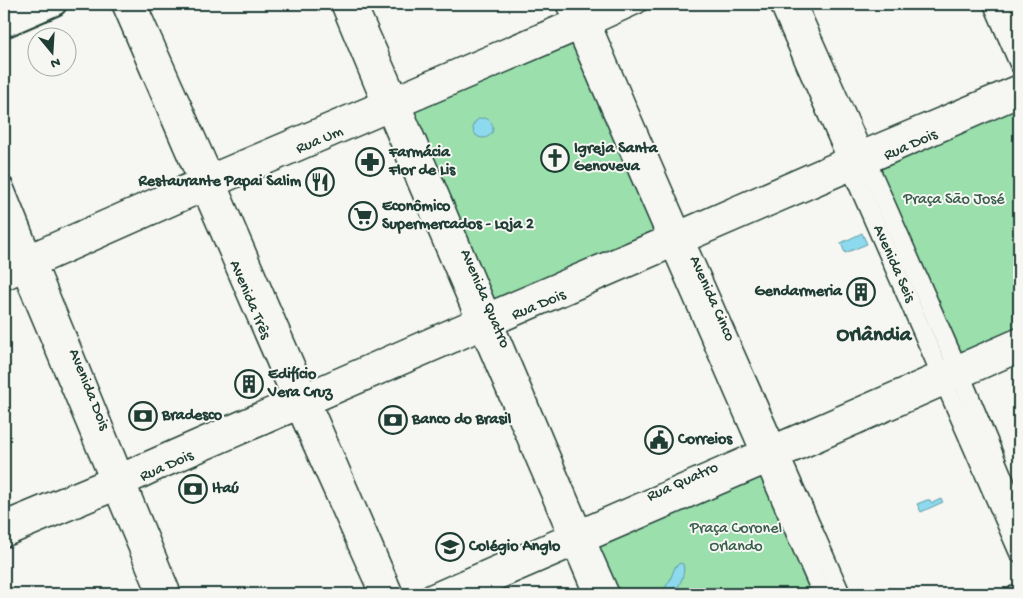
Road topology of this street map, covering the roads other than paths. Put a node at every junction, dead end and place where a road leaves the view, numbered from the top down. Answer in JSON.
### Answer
{"nodes":[{"id":1,"x":15,"y":4,"type":"edge"},
{"id":2,"x":55,"y":4,"type":"edge"},
{"id":3,"x":121,"y":4,"type":"edge"},
{"id":4,"x":137,"y":4,"type":"edge"},
{"id":5,"x":340,"y":4,"type":"edge"},
{"id":6,"x":357,"y":4,"type":"edge"},
{"id":7,"x":609,"y":4,"type":"edge"},
{"id":8,"x":638,"y":4,"type":"edge"},
{"id":9,"x":779,"y":4,"type":"edge"},
{"id":10,"x":797,"y":4,"type":"edge"},
{"id":11,"x":993,"y":4,"type":"edge"},
{"id":12,"x":1009,"y":4,"type":"edge"},
{"id":13,"x":4,"y":8,"type":"edge"},
{"id":14,"x":579,"y":16,"type":"edge"},
{"id":15,"x":4,"y":26,"type":"edge"},
{"id":16,"x":1019,"y":27,"type":"edge"},
{"id":17,"x":1019,"y":64,"type":"edge"},
{"id":18,"x":1019,"y":84,"type":"edge"},
{"id":19,"x":1019,"y":98,"type":"edge"},
{"id":20,"x":391,"y":103,"type":"junction"},
{"id":21,"x":857,"y":161,"type":"junction"},
{"id":22,"x":207,"y":183,"type":"junction"},
{"id":23,"x":4,"y":186,"type":"edge"},
{"id":24,"x":4,"y":229,"type":"edge"},
{"id":25,"x":676,"y":239,"type":"junction"},
{"id":26,"x":22,"y":263,"type":"edge"},
{"id":27,"x":4,"y":281,"type":"edge"},
{"id":28,"x":485,"y":321,"type":"junction"},
{"id":29,"x":1019,"y":337,"type":"edge"},
{"id":30,"x":1019,"y":353,"type":"edge"},
{"id":31,"x":951,"y":375,"type":"junction"},
{"id":32,"x":301,"y":401,"type":"junction"},
{"id":33,"x":771,"y":454,"type":"junction"},
{"id":34,"x":118,"y":482,"type":"junction"},
{"id":35,"x":1019,"y":516,"type":"edge"},
{"id":36,"x":4,"y":521,"type":"edge"},
{"id":37,"x":4,"y":538,"type":"edge"},
{"id":38,"x":577,"y":538,"type":"junction"},
{"id":39,"x":1019,"y":552,"type":"edge"},
{"id":40,"x":157,"y":594,"type":"edge"},
{"id":41,"x":172,"y":594,"type":"edge"},
{"id":42,"x":379,"y":594,"type":"edge"},
{"id":43,"x":394,"y":594,"type":"edge"},
{"id":44,"x":430,"y":594,"type":"edge"},
{"id":45,"x":466,"y":594,"type":"edge"},
{"id":46,"x":593,"y":594,"type":"edge"},
{"id":47,"x":610,"y":594,"type":"edge"},
{"id":48,"x":822,"y":594,"type":"edge"},
{"id":49,"x":841,"y":594,"type":"edge"}],
"edges":[{"from":1,"to":13,"type":"main road"},
{"from":2,"to":15,"type":"main road"},
{"from":3,"to":22,"type":"street","name":"Avenida Três"},
{"from":4,"to":22,"type":"street","name":"Avenida Três"},
{"from":5,"to":20,"type":"street","name":"Avenida Quatro"},
{"from":6,"to":20,"type":"street","name":"Avenida Quatro"},
{"from":7,"to":14,"type":"street","name":"Rua Um"},
{"from":8,"to":14,"type":"street","name":"Rua Um"},
{"from":9,"to":21,"type":"street","name":"Avenida Seis"},
{"from":10,"to":21,"type":"street","name":"Avenida Seis"},
{"from":11,"to":17,"type":"street"},
{"from":12,"to":16,"type":"street"},
{"from":14,"to":20,"type":"street","name":"Rua Um"},
{"from":14,"to":25,"type":"street","name":"Avenida Cinco"},
{"from":18,"to":21,"type":"street","name":"Rua Dois"},
{"from":19,"to":21,"type":"street","name":"Rua Dois"},
{"from":20,"to":22,"type":"street","name":"Rua Um"},
{"from":20,"to":28,"type":"street","name":"Avenida Quatro"},
{"from":21,"to":25,"type":"street","name":"Rua Dois"},
{"from":21,"to":31,"type":"street","name":"Avenida Seis"},
{"from":22,"to":26,"type":"street","name":"Rua Um"},
{"from":22,"to":32,"type":"street","name":"Avenida Três"},
{"from":23,"to":26,"type":"street","name":"Avenida Dois"},
{"from":24,"to":26,"type":"street","name":"Avenida Dois"},
{"from":25,"to":28,"type":"street","name":"Rua Dois"},
{"from":25,"to":33,"type":"street","name":"Avenida Cinco"},
{"from":26,"to":27,"type":"street","name":"Rua Um"},
{"from":26,"to":34,"type":"street","name":"Avenida Dois"},
{"from":28,"to":32,"type":"street","name":"Rua Dois"},
{"from":28,"to":38,"type":"street","name":"Avenida Quatro"},
{"from":29,"to":31,"type":"street","name":"Rua Quatro"},
{"from":30,"to":31,"type":"street","name":"Rua Quatro"},
{"from":31,"to":33,"type":"street","name":"Rua Quatro"},
{"from":31,"to":35,"type":"street","name":"Avenida Seis"},
{"from":31,"to":39,"type":"street","name":"Avenida Seis"},
{"from":32,"to":34,"type":"street","name":"Rua Dois"},
{"from":32,"to":42,"type":"street","name":"Avenida Três"},
{"from":32,"to":43,"type":"street","name":"Avenida Três"},
{"from":33,"to":38,"type":"street","name":"Rua Quatro"},
{"from":33,"to":48,"type":"street","name":"Avenida Cinco"},
{"from":33,"to":49,"type":"street","name":"Avenida Cinco"},
{"from":34,"to":36,"type":"street","name":"Rua Dois"},
{"from":34,"to":37,"type":"street","name":"Rua Dois"},
{"from":34,"to":40,"type":"street","name":"Avenida Dois"},
{"from":34,"to":41,"type":"street","name":"Avenida Dois"},
{"from":38,"to":44,"type":"street","name":"Rua Quatro"},
{"from":38,"to":45,"type":"street","name":"Rua Quatro"},
{"from":38,"to":46,"type":"street","name":"Avenida Quatro"},
{"from":38,"to":47,"type":"street","name":"Avenida Quatro"}]}
